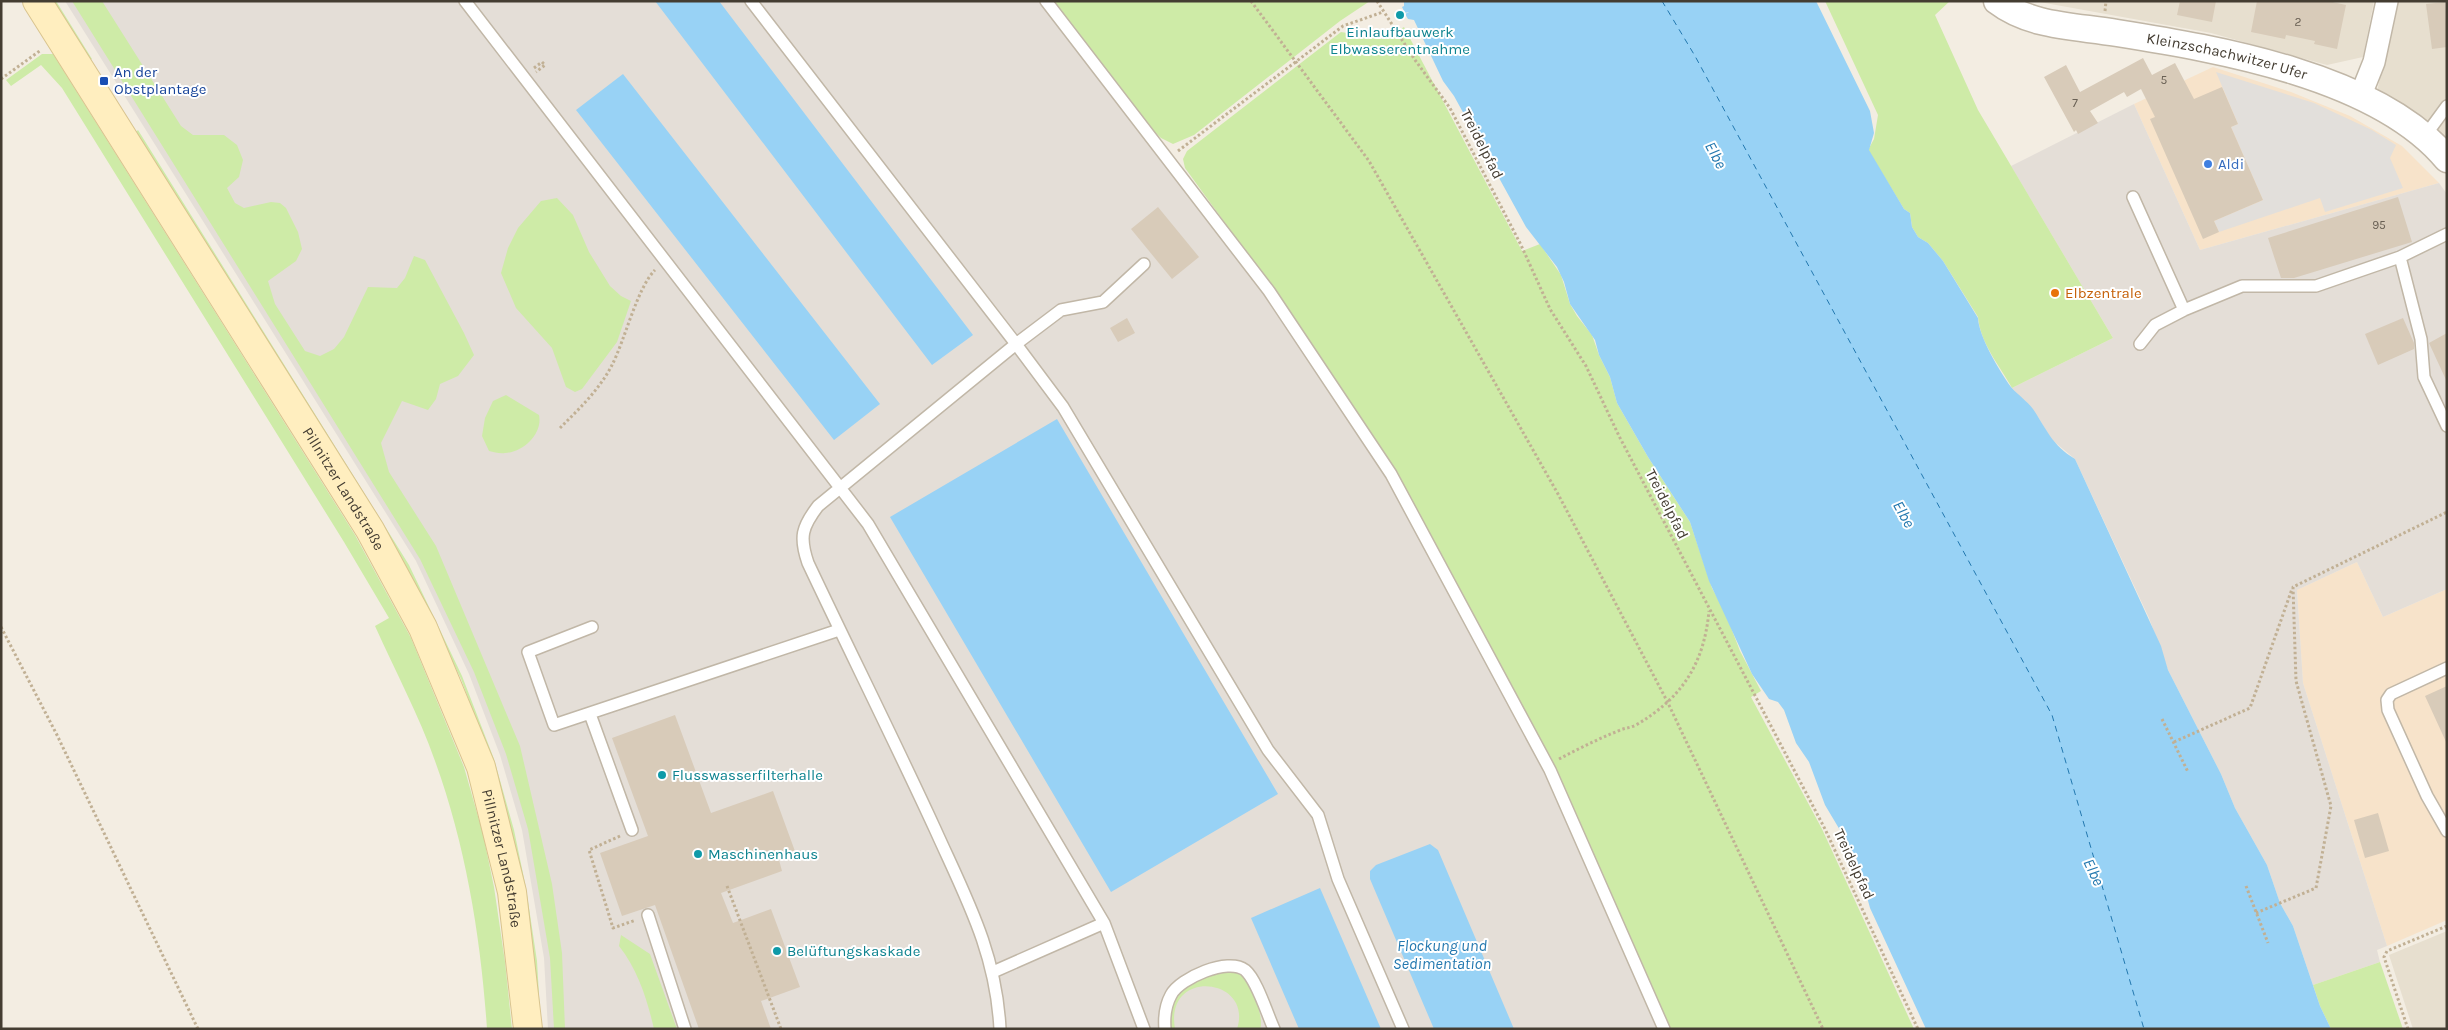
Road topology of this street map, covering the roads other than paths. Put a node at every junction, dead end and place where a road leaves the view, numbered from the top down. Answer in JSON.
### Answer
{"nodes":[{"id":1,"x":37,"y":1,"type":"edge"},
{"id":2,"x":465,"y":1,"type":"edge"},
{"id":3,"x":751,"y":1,"type":"edge"},
{"id":4,"x":1046,"y":1,"type":"edge"},
{"id":5,"x":1997,"y":1,"type":"edge"},
{"id":6,"x":2387,"y":1,"type":"edge"},
{"id":7,"x":2360,"y":97,"type":"junction"},
{"id":8,"x":2447,"y":106,"type":"edge"},
{"id":9,"x":2437,"y":149,"type":"edge"},
{"id":10,"x":2133,"y":197,"type":"dead end"},
{"id":11,"x":2447,"y":234,"type":"edge"},
{"id":12,"x":2400,"y":257,"type":"junction"},
{"id":13,"x":1144,"y":264,"type":"dead end"},
{"id":14,"x":2184,"y":310,"type":"junction"},
{"id":15,"x":1016,"y":344,"type":"junction"},
{"id":16,"x":2140,"y":344,"type":"dead end"},
{"id":17,"x":2447,"y":426,"type":"edge"},
{"id":18,"x":841,"y":488,"type":"junction"},
{"id":19,"x":592,"y":627,"type":"dead end"},
{"id":20,"x":839,"y":630,"type":"junction"},
{"id":21,"x":2447,"y":668,"type":"edge"},
{"id":22,"x":590,"y":714,"type":"junction"},
{"id":23,"x":632,"y":830,"type":"road end"},
{"id":24,"x":2447,"y":831,"type":"edge"},
{"id":25,"x":648,"y":916,"type":"road end"},
{"id":26,"x":1104,"y":923,"type":"junction"},
{"id":27,"x":993,"y":972,"type":"junction"},
{"id":28,"x":528,"y":1029,"type":"edge"},
{"id":29,"x":685,"y":1029,"type":"edge"},
{"id":30,"x":1000,"y":1029,"type":"edge"},
{"id":31,"x":1144,"y":1029,"type":"edge"},
{"id":32,"x":1166,"y":1029,"type":"edge"},
{"id":33,"x":1274,"y":1029,"type":"edge"},
{"id":34,"x":1403,"y":1029,"type":"edge"},
{"id":35,"x":1664,"y":1029,"type":"edge"}],
"edges":[{"from":1,"to":28,"type":"main road","name":"Pillnitzer Landstraße"},
{"from":2,"to":18,"type":"lane"},
{"from":3,"to":15,"type":"lane"},
{"from":4,"to":35,"type":"lane"},
{"from":5,"to":7,"type":"street","name":"Kleinzschachwitzer Ufer"},
{"from":6,"to":7,"type":"street"},
{"from":7,"to":9,"type":"street","name":"Kleinzschachwitzer Ufer"},
{"from":8,"to":9,"type":"lane"},
{"from":10,"to":14,"type":"lane"},
{"from":11,"to":12,"type":"lane"},
{"from":12,"to":14,"type":"lane"},
{"from":12,"to":17,"type":"lane"},
{"from":13,"to":15,"type":"lane"},
{"from":14,"to":16,"type":"lane"},
{"from":15,"to":18,"type":"lane"},
{"from":15,"to":34,"type":"lane"},
{"from":18,"to":20,"type":"lane"},
{"from":18,"to":26,"type":"lane"},
{"from":19,"to":22,"type":"lane"},
{"from":20,"to":22,"type":"lane"},
{"from":20,"to":27,"type":"lane"},
{"from":21,"to":24,"type":"lane"},
{"from":22,"to":23,"type":"lane"},
{"from":25,"to":29,"type":"lane"},
{"from":26,"to":27,"type":"lane"},
{"from":26,"to":31,"type":"lane"},
{"from":27,"to":30,"type":"lane"},
{"from":32,"to":33,"type":"lane"}]}
